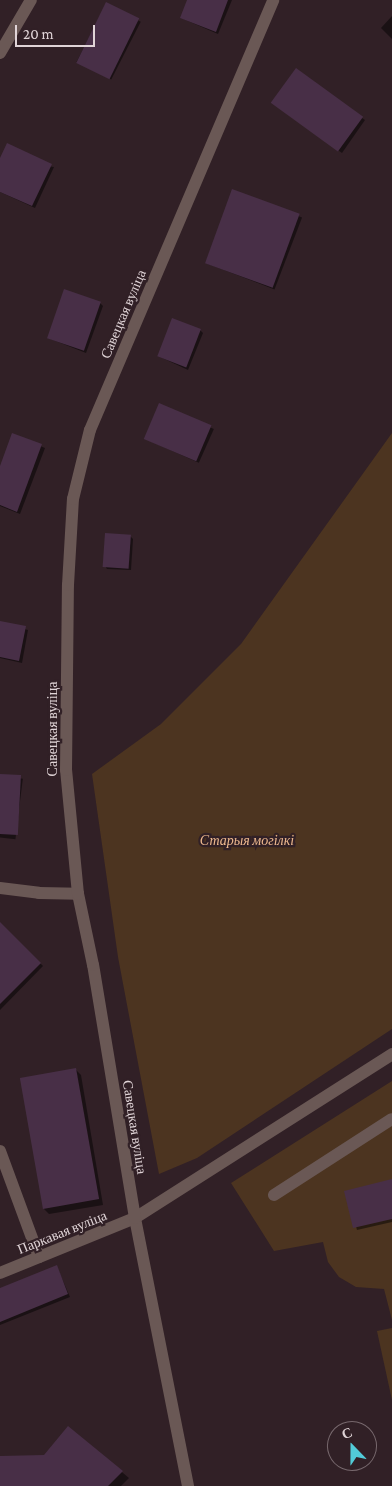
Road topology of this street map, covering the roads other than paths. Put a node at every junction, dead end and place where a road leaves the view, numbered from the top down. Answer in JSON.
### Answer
{"nodes":[{"id":1,"x":31,"y":0,"type":"edge"},
{"id":2,"x":273,"y":0,"type":"edge"},
{"id":3,"x":0,"y":53,"type":"edge"},
{"id":4,"x":1,"y":889,"type":"edge"},
{"id":5,"x":78,"y":894,"type":"junction"},
{"id":6,"x":392,"y":1054,"type":"edge"},
{"id":7,"x":392,"y":1119,"type":"edge"},
{"id":8,"x":0,"y":1151,"type":"edge"},
{"id":9,"x":274,"y":1195,"type":"dead end"},
{"id":10,"x":135,"y":1218,"type":"junction"},
{"id":11,"x":39,"y":1257,"type":"junction"},
{"id":12,"x":0,"y":1273,"type":"edge"},
{"id":13,"x":188,"y":1486,"type":"edge"}],
"edges":[{"from":1,"to":3,"type":"street"},
{"from":2,"to":5,"type":"street","name":"Савецкая вуліца"},
{"from":4,"to":5,"type":"street"},
{"from":5,"to":10,"type":"street","name":"Савецкая вуліца"},
{"from":6,"to":10,"type":"street","name":"Паркавая вуліца"},
{"from":7,"to":9,"type":"street"},
{"from":8,"to":11,"type":"street"},
{"from":10,"to":11,"type":"street","name":"Паркавая вуліца"},
{"from":10,"to":13,"type":"street","name":"Савецкая вуліца"},
{"from":11,"to":12,"type":"street","name":"Паркавая вуліца"}]}
